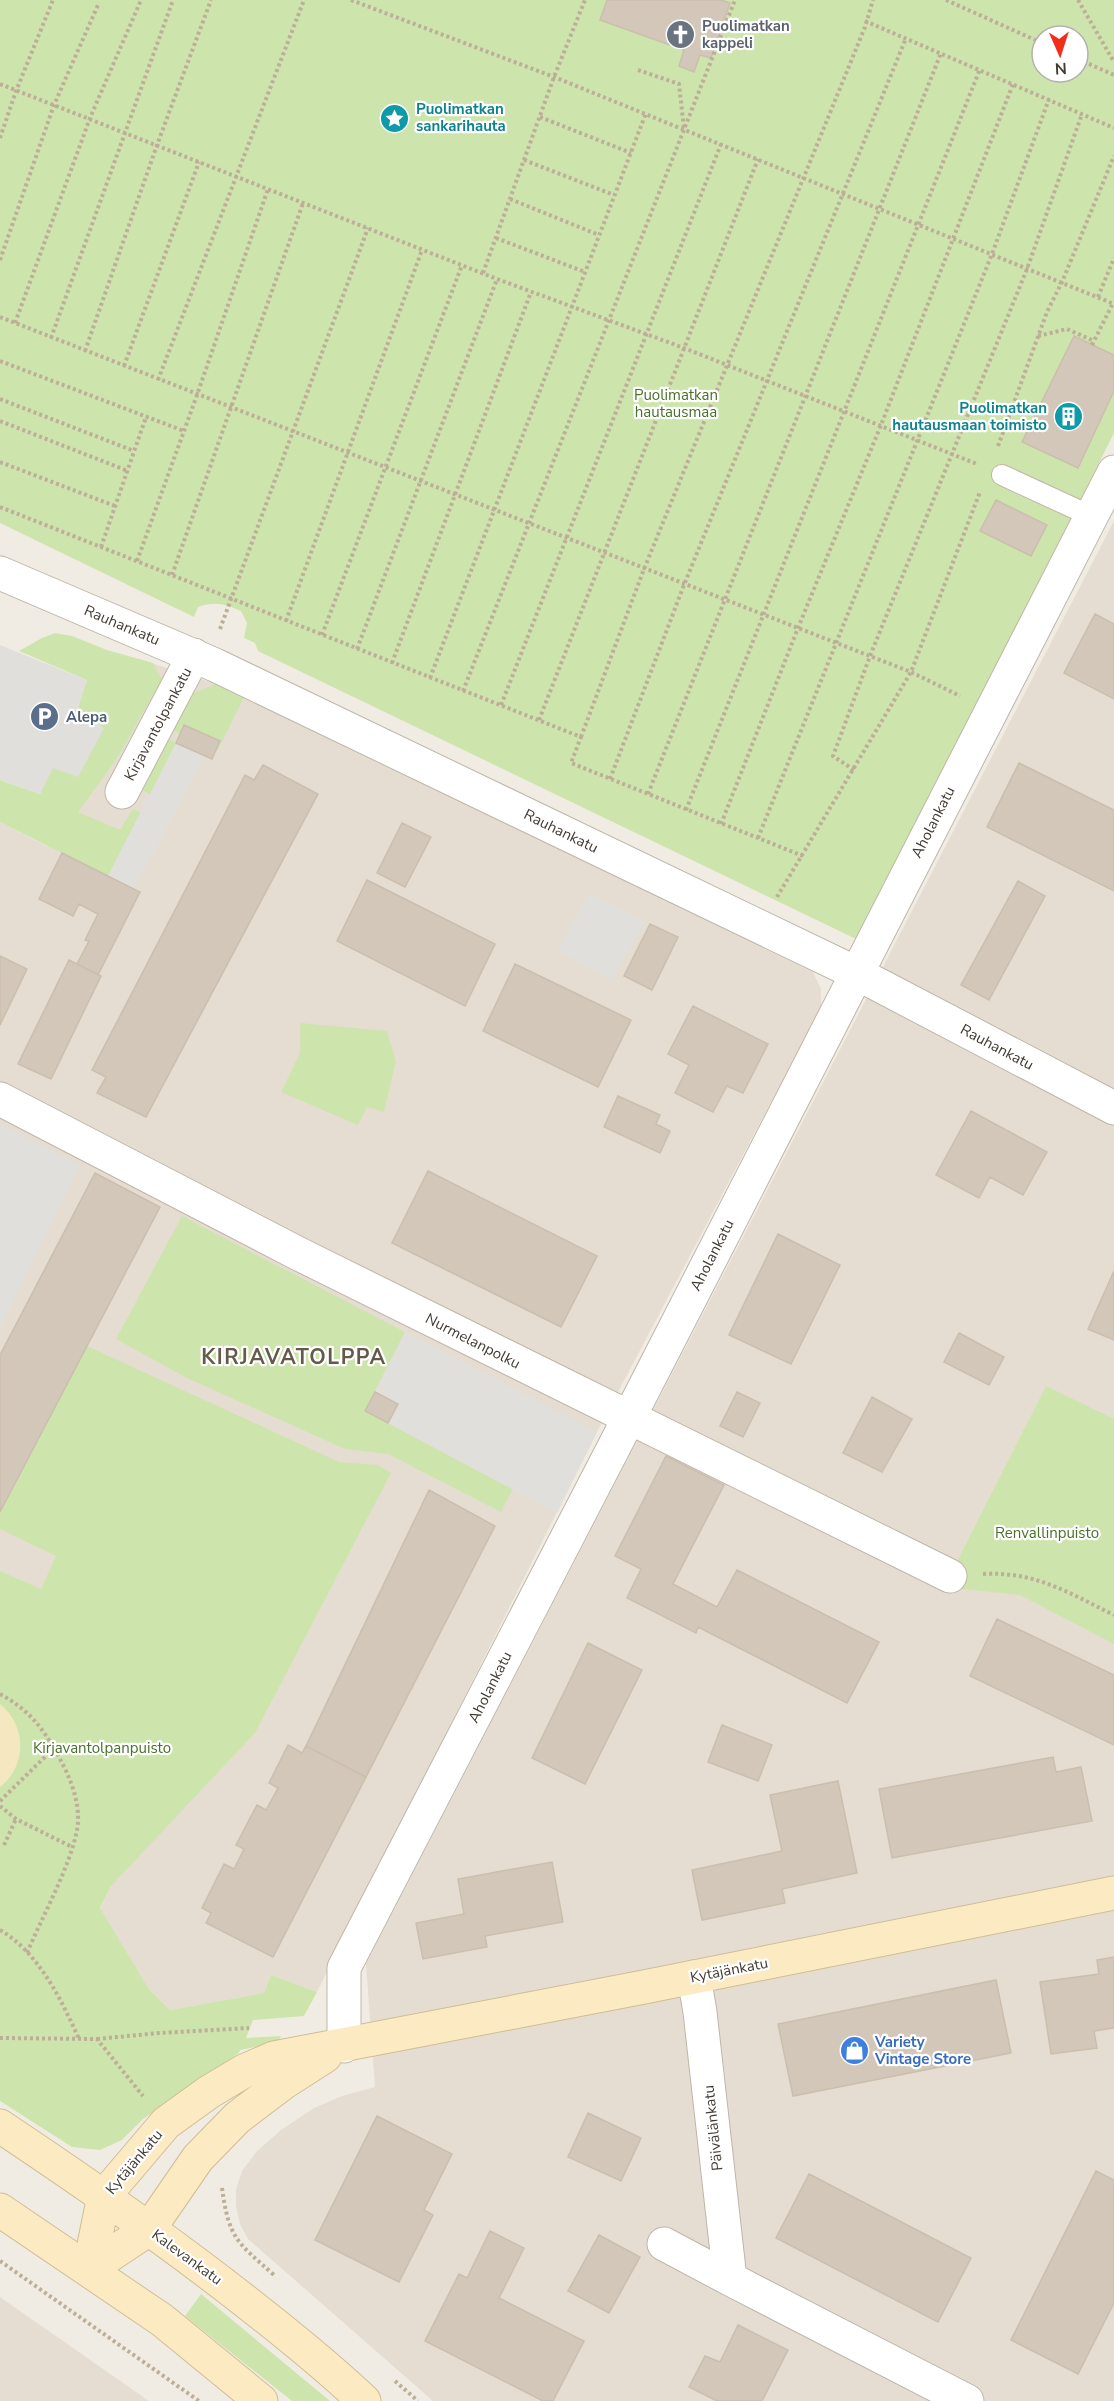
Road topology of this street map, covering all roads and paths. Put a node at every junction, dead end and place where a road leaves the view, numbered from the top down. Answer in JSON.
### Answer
{"nodes":[{"id":1,"x":53,"y":0,"type":"edge"},
{"id":2,"x":141,"y":0,"type":"edge"},
{"id":3,"x":172,"y":0,"type":"edge"},
{"id":4,"x":211,"y":0,"type":"edge"},
{"id":5,"x":304,"y":0,"type":"edge"},
{"id":6,"x":351,"y":0,"type":"edge"},
{"id":7,"x":585,"y":0,"type":"edge"},
{"id":8,"x":735,"y":0,"type":"edge"},
{"id":9,"x":873,"y":0,"type":"edge"},
{"id":10,"x":1078,"y":0,"type":"edge"},
{"id":11,"x":949,"y":1,"type":"edge"},
{"id":12,"x":98,"y":6,"type":"dead end"},
{"id":13,"x":865,"y":21,"type":"junction"},
{"id":14,"x":906,"y":38,"type":"junction"},
{"id":15,"x":1030,"y":38,"type":"edge"},
{"id":16,"x":941,"y":53,"type":"junction"},
{"id":17,"x":1114,"y":62,"type":"edge"},
{"id":18,"x":1090,"y":64,"type":"edge"},
{"id":19,"x":980,"y":69,"type":"junction"},
{"id":20,"x":638,"y":70,"type":"dead end"},
{"id":21,"x":1114,"y":75,"type":"edge"},
{"id":22,"x":554,"y":77,"type":"junction"},
{"id":23,"x":0,"y":84,"type":"edge"},
{"id":24,"x":1013,"y":84,"type":"junction"},
{"id":25,"x":16,"y":91,"type":"junction"},
{"id":26,"x":1049,"y":99,"type":"junction"},
{"id":27,"x":54,"y":105,"type":"junction"},
{"id":28,"x":646,"y":113,"type":"junction"},
{"id":29,"x":1082,"y":114,"type":"junction"},
{"id":30,"x":540,"y":117,"type":"junction"},
{"id":31,"x":90,"y":118,"type":"junction"},
{"id":32,"x":1114,"y":128,"type":"edge"},
{"id":33,"x":684,"y":129,"type":"junction"},
{"id":34,"x":126,"y":133,"type":"junction"},
{"id":35,"x":0,"y":138,"type":"edge"},
{"id":36,"x":721,"y":144,"type":"junction"},
{"id":37,"x":157,"y":145,"type":"junction"},
{"id":38,"x":631,"y":153,"type":"junction"},
{"id":39,"x":1114,"y":156,"type":"edge"},
{"id":40,"x":758,"y":159,"type":"junction"},
{"id":41,"x":525,"y":160,"type":"junction"},
{"id":42,"x":199,"y":162,"type":"junction"},
{"id":43,"x":237,"y":177,"type":"junction"},
{"id":44,"x":803,"y":178,"type":"junction"},
{"id":45,"x":268,"y":189,"type":"junction"},
{"id":46,"x":843,"y":194,"type":"junction"},
{"id":47,"x":614,"y":195,"type":"junction"},
{"id":48,"x":510,"y":200,"type":"junction"},
{"id":49,"x":303,"y":203,"type":"junction"},
{"id":50,"x":879,"y":209,"type":"junction"},
{"id":51,"x":918,"y":224,"type":"junction"},
{"id":52,"x":368,"y":228,"type":"junction"},
{"id":53,"x":599,"y":234,"type":"junction"},
{"id":54,"x":496,"y":238,"type":"junction"},
{"id":55,"x":952,"y":238,"type":"junction"},
{"id":56,"x":422,"y":250,"type":"junction"},
{"id":57,"x":992,"y":254,"type":"junction"},
{"id":58,"x":1114,"y":258,"type":"edge"},
{"id":59,"x":0,"y":260,"type":"edge"},
{"id":60,"x":462,"y":265,"type":"junction"},
{"id":61,"x":1027,"y":269,"type":"junction"},
{"id":62,"x":585,"y":272,"type":"junction"},
{"id":63,"x":483,"y":273,"type":"junction"},
{"id":64,"x":496,"y":279,"type":"junction"},
{"id":65,"x":1062,"y":282,"type":"junction"},
{"id":66,"x":531,"y":292,"type":"junction"},
{"id":67,"x":1098,"y":297,"type":"junction"},
{"id":68,"x":1114,"y":303,"type":"edge"},
{"id":69,"x":572,"y":307,"type":"junction"},
{"id":70,"x":0,"y":317,"type":"edge"},
{"id":71,"x":609,"y":320,"type":"junction"},
{"id":72,"x":15,"y":324,"type":"junction"},
{"id":73,"x":647,"y":334,"type":"junction"},
{"id":74,"x":1038,"y":336,"type":"junction"},
{"id":75,"x":51,"y":338,"type":"junction"},
{"id":76,"x":684,"y":348,"type":"junction"},
{"id":77,"x":85,"y":351,"type":"junction"},
{"id":78,"x":0,"y":361,"type":"edge"},
{"id":79,"x":726,"y":364,"type":"junction"},
{"id":80,"x":124,"y":366,"type":"junction"},
{"id":81,"x":158,"y":380,"type":"junction"},
{"id":82,"x":768,"y":381,"type":"junction"},
{"id":83,"x":197,"y":395,"type":"junction"},
{"id":84,"x":805,"y":396,"type":"junction"},
{"id":85,"x":0,"y":399,"type":"edge"},
{"id":86,"x":231,"y":408,"type":"junction"},
{"id":87,"x":844,"y":411,"type":"junction"},
{"id":88,"x":146,"y":417,"type":"junction"},
{"id":89,"x":0,"y":421,"type":"edge"},
{"id":90,"x":881,"y":425,"type":"junction"},
{"id":91,"x":184,"y":431,"type":"junction"},
{"id":92,"x":293,"y":433,"type":"junction"},
{"id":93,"x":918,"y":440,"type":"junction"},
{"id":94,"x":134,"y":452,"type":"junction"},
{"id":95,"x":347,"y":454,"type":"junction"},
{"id":96,"x":953,"y":454,"type":"junction"},
{"id":97,"x":0,"y":462,"type":"edge"},
{"id":98,"x":385,"y":469,"type":"junction"},
{"id":99,"x":128,"y":471,"type":"junction"},
{"id":100,"x":996,"y":472,"type":"junction"},
{"id":101,"x":1114,"y":472,"type":"edge"},
{"id":102,"x":420,"y":482,"type":"junction"},
{"id":103,"x":454,"y":495,"type":"junction"},
{"id":104,"x":115,"y":506,"type":"junction"},
{"id":105,"x":0,"y":507,"type":"edge"},
{"id":106,"x":493,"y":511,"type":"junction"},
{"id":107,"x":1091,"y":516,"type":"junction"},
{"id":108,"x":529,"y":525,"type":"junction"},
{"id":109,"x":567,"y":539,"type":"junction"},
{"id":110,"x":101,"y":547,"type":"junction"},
{"id":111,"x":604,"y":554,"type":"junction"},
{"id":112,"x":136,"y":561,"type":"junction"},
{"id":113,"x":644,"y":569,"type":"junction"},
{"id":114,"x":0,"y":573,"type":"edge"},
{"id":115,"x":172,"y":575,"type":"junction"},
{"id":116,"x":684,"y":585,"type":"junction"},
{"id":117,"x":231,"y":598,"type":"junction"},
{"id":118,"x":724,"y":600,"type":"junction"},
{"id":119,"x":763,"y":615,"type":"junction"},
{"id":120,"x":285,"y":621,"type":"junction"},
{"id":121,"x":798,"y":628,"type":"junction"},
{"id":122,"x":322,"y":635,"type":"junction"},
{"id":123,"x":836,"y":644,"type":"junction"},
{"id":124,"x":205,"y":647,"type":"junction"},
{"id":125,"x":357,"y":649,"type":"junction"},
{"id":126,"x":870,"y":656,"type":"junction"},
{"id":127,"x":392,"y":663,"type":"junction"},
{"id":128,"x":911,"y":672,"type":"junction"},
{"id":129,"x":429,"y":678,"type":"junction"},
{"id":130,"x":464,"y":691,"type":"junction"},
{"id":131,"x":961,"y":696,"type":"dead end"},
{"id":132,"x":501,"y":705,"type":"junction"},
{"id":133,"x":539,"y":720,"type":"junction"},
{"id":134,"x":581,"y":737,"type":"junction"},
{"id":135,"x":854,"y":770,"type":"junction"},
{"id":136,"x":610,"y":779,"type":"junction"},
{"id":137,"x":122,"y":792,"type":"dead end"},
{"id":138,"x":648,"y":794,"type":"junction"},
{"id":139,"x":686,"y":810,"type":"junction"},
{"id":140,"x":721,"y":824,"type":"junction"},
{"id":141,"x":758,"y":838,"type":"junction"},
{"id":142,"x":803,"y":856,"type":"junction"},
{"id":143,"x":776,"y":900,"type":"dead end"},
{"id":144,"x":856,"y":973,"type":"junction"},
{"id":145,"x":0,"y":1099,"type":"edge"},
{"id":146,"x":1114,"y":1108,"type":"edge"},
{"id":147,"x":629,"y":1419,"type":"junction"},
{"id":148,"x":950,"y":1576,"type":"joint"},
{"id":149,"x":1114,"y":1615,"type":"edge"},
{"id":150,"x":0,"y":1694,"type":"edge"},
{"id":151,"x":54,"y":1748,"type":"junction"},
{"id":152,"x":0,"y":1801,"type":"edge"},
{"id":153,"x":0,"y":1806,"type":"edge"},
{"id":154,"x":16,"y":1819,"type":"junction"},
{"id":155,"x":4,"y":1845,"type":"dead end"},
{"id":156,"x":72,"y":1847,"type":"junction"},
{"id":157,"x":1114,"y":1893,"type":"edge"},
{"id":158,"x":0,"y":1930,"type":"edge"},
{"id":159,"x":27,"y":1953,"type":"junction"},
{"id":160,"x":694,"y":1977,"type":"junction"},
{"id":161,"x":79,"y":2039,"type":"dead end"},
{"id":162,"x":344,"y":2046,"type":"junction"},
{"id":163,"x":0,"y":2126,"type":"edge"},
{"id":164,"x":226,"y":2179,"type":"dead end"},
{"id":165,"x":222,"y":2187,"type":"dead end"},
{"id":166,"x":104,"y":2196,"type":"junction"},
{"id":167,"x":0,"y":2210,"type":"edge"},
{"id":168,"x":148,"y":2229,"type":"junction"},
{"id":169,"x":664,"y":2244,"type":"dead end"},
{"id":170,"x":0,"y":2261,"type":"edge"},
{"id":171,"x":89,"y":2269,"type":"junction"},
{"id":172,"x":729,"y":2279,"type":"junction"},
{"id":173,"x":198,"y":2401,"type":"edge"},
{"id":174,"x":261,"y":2401,"type":"edge"},
{"id":175,"x":364,"y":2401,"type":"edge"},
{"id":176,"x":967,"y":2401,"type":"edge"}],
"edges":[{"from":1,"to":25,"type":"path"},
{"from":2,"to":31,"type":"path"},
{"from":3,"to":34,"type":"path"},
{"from":4,"to":37,"type":"path"},
{"from":5,"to":43,"type":"path"},
{"from":6,"to":22,"type":"path"},
{"from":7,"to":22,"type":"path"},
{"from":8,"to":33,"type":"path"},
{"from":9,"to":13,"type":"path"},
{"from":10,"to":17,"type":"path"},
{"from":11,"to":15,"type":"path"},
{"from":12,"to":27,"type":"path"},
{"from":13,"to":14,"type":"path"},
{"from":13,"to":44,"type":"path"},
{"from":14,"to":16,"type":"path"},
{"from":14,"to":46,"type":"path"},
{"from":16,"to":19,"type":"path"},
{"from":16,"to":50,"type":"path"},
{"from":18,"to":21,"type":"path"},
{"from":19,"to":24,"type":"path"},
{"from":19,"to":51,"type":"path"},
{"from":20,"to":33,"type":"path"},
{"from":22,"to":28,"type":"path"},
{"from":22,"to":30,"type":"path"},
{"from":23,"to":25,"type":"path"},
{"from":24,"to":26,"type":"path"},
{"from":24,"to":55,"type":"path"},
{"from":25,"to":27,"type":"path"},
{"from":25,"to":35,"type":"path"},
{"from":26,"to":29,"type":"path"},
{"from":26,"to":57,"type":"path"},
{"from":27,"to":31,"type":"path"},
{"from":27,"to":59,"type":"path"},
{"from":28,"to":33,"type":"path"},
{"from":28,"to":38,"type":"path"},
{"from":29,"to":32,"type":"path"},
{"from":29,"to":61,"type":"path"},
{"from":30,"to":38,"type":"path"},
{"from":30,"to":41,"type":"path"},
{"from":31,"to":34,"type":"path"},
{"from":31,"to":72,"type":"path"},
{"from":33,"to":36,"type":"path"},
{"from":33,"to":71,"type":"path"},
{"from":34,"to":37,"type":"path"},
{"from":34,"to":75,"type":"path"},
{"from":36,"to":40,"type":"path"},
{"from":36,"to":73,"type":"path"},
{"from":37,"to":42,"type":"path"},
{"from":37,"to":77,"type":"path"},
{"from":38,"to":47,"type":"path"},
{"from":39,"to":65,"type":"path"},
{"from":40,"to":44,"type":"path"},
{"from":40,"to":76,"type":"path"},
{"from":41,"to":47,"type":"path"},
{"from":41,"to":48,"type":"path"},
{"from":42,"to":43,"type":"path"},
{"from":42,"to":80,"type":"path"},
{"from":43,"to":45,"type":"path"},
{"from":43,"to":81,"type":"path"},
{"from":44,"to":46,"type":"path"},
{"from":44,"to":79,"type":"path"},
{"from":45,"to":49,"type":"path"},
{"from":45,"to":83,"type":"path"},
{"from":46,"to":50,"type":"path"},
{"from":46,"to":82,"type":"path"},
{"from":47,"to":53,"type":"path"},
{"from":48,"to":53,"type":"path"},
{"from":48,"to":54,"type":"path"},
{"from":49,"to":52,"type":"path"},
{"from":49,"to":86,"type":"path"},
{"from":50,"to":51,"type":"path"},
{"from":50,"to":84,"type":"path"},
{"from":51,"to":55,"type":"path"},
{"from":51,"to":87,"type":"path"},
{"from":52,"to":56,"type":"path"},
{"from":52,"to":92,"type":"path"},
{"from":53,"to":62,"type":"path"},
{"from":54,"to":62,"type":"path"},
{"from":54,"to":63,"type":"path"},
{"from":55,"to":57,"type":"path"},
{"from":55,"to":90,"type":"path"},
{"from":56,"to":60,"type":"path"},
{"from":56,"to":95,"type":"path"},
{"from":57,"to":61,"type":"path"},
{"from":57,"to":93,"type":"path"},
{"from":58,"to":67,"type":"path"},
{"from":60,"to":63,"type":"path"},
{"from":60,"to":98,"type":"path"},
{"from":61,"to":65,"type":"path"},
{"from":61,"to":96,"type":"path"},
{"from":62,"to":69,"type":"path"},
{"from":63,"to":64,"type":"path"},
{"from":64,"to":66,"type":"path"},
{"from":64,"to":102,"type":"path"},
{"from":65,"to":67,"type":"path"},
{"from":65,"to":74,"type":"path"},
{"from":66,"to":69,"type":"path"},
{"from":66,"to":103,"type":"path"},
{"from":67,"to":68,"type":"path"},
{"from":68,"to":74,"type":"path"},
{"from":69,"to":71,"type":"path"},
{"from":69,"to":106,"type":"path"},
{"from":70,"to":72,"type":"path"},
{"from":71,"to":73,"type":"path"},
{"from":71,"to":108,"type":"path"},
{"from":72,"to":75,"type":"path"},
{"from":73,"to":76,"type":"path"},
{"from":73,"to":109,"type":"path"},
{"from":74,"to":100,"type":"path"},
{"from":75,"to":77,"type":"path"},
{"from":76,"to":79,"type":"path"},
{"from":76,"to":111,"type":"path"},
{"from":77,"to":80,"type":"path"},
{"from":78,"to":88,"type":"path"},
{"from":79,"to":82,"type":"path"},
{"from":79,"to":113,"type":"path"},
{"from":80,"to":81,"type":"path"},
{"from":81,"to":83,"type":"path"},
{"from":82,"to":84,"type":"path"},
{"from":82,"to":116,"type":"path"},
{"from":83,"to":86,"type":"path"},
{"from":83,"to":91,"type":"path"},
{"from":84,"to":87,"type":"path"},
{"from":84,"to":118,"type":"path"},
{"from":85,"to":94,"type":"path"},
{"from":86,"to":92,"type":"path"},
{"from":86,"to":115,"type":"path"},
{"from":87,"to":90,"type":"path"},
{"from":87,"to":119,"type":"path"},
{"from":88,"to":91,"type":"path"},
{"from":88,"to":94,"type":"path"},
{"from":89,"to":99,"type":"path"},
{"from":90,"to":93,"type":"path"},
{"from":90,"to":121,"type":"path"},
{"from":91,"to":112,"type":"path"},
{"from":92,"to":95,"type":"path"},
{"from":92,"to":117,"type":"path"},
{"from":93,"to":96,"type":"path"},
{"from":93,"to":123,"type":"path"},
{"from":94,"to":99,"type":"path"},
{"from":95,"to":98,"type":"path"},
{"from":95,"to":120,"type":"path"},
{"from":96,"to":100,"type":"path"},
{"from":96,"to":126,"type":"path"},
{"from":97,"to":104,"type":"path"},
{"from":98,"to":102,"type":"path"},
{"from":98,"to":122,"type":"path"},
{"from":99,"to":104,"type":"path"},
{"from":100,"to":107,"type":"lane"},
{"from":100,"to":128,"type":"path"},
{"from":101,"to":107,"type":"street","name":"Aholankatu"},
{"from":102,"to":103,"type":"path"},
{"from":102,"to":125,"type":"path"},
{"from":103,"to":106,"type":"path"},
{"from":103,"to":127,"type":"path"},
{"from":104,"to":110,"type":"path"},
{"from":105,"to":110,"type":"path"},
{"from":106,"to":108,"type":"path"},
{"from":106,"to":129,"type":"path"},
{"from":107,"to":144,"type":"street","name":"Aholankatu"},
{"from":108,"to":109,"type":"path"},
{"from":108,"to":130,"type":"path"},
{"from":109,"to":111,"type":"path"},
{"from":109,"to":132,"type":"path"},
{"from":110,"to":112,"type":"path"},
{"from":111,"to":113,"type":"path"},
{"from":111,"to":133,"type":"path"},
{"from":112,"to":115,"type":"path"},
{"from":113,"to":116,"type":"path"},
{"from":113,"to":134,"type":"path"},
{"from":114,"to":124,"type":"street","name":"Rauhankatu"},
{"from":115,"to":117,"type":"path"},
{"from":116,"to":118,"type":"path"},
{"from":116,"to":136,"type":"path"},
{"from":117,"to":120,"type":"path"},
{"from":117,"to":124,"type":"path"},
{"from":118,"to":119,"type":"path"},
{"from":118,"to":138,"type":"path"},
{"from":119,"to":121,"type":"path"},
{"from":119,"to":139,"type":"path"},
{"from":120,"to":122,"type":"path"},
{"from":121,"to":123,"type":"path"},
{"from":121,"to":140,"type":"path"},
{"from":122,"to":125,"type":"path"},
{"from":123,"to":126,"type":"path"},
{"from":123,"to":141,"type":"path"},
{"from":124,"to":137,"type":"street","name":"Kirjavantolpankatu"},
{"from":124,"to":144,"type":"street","name":"Rauhankatu"},
{"from":125,"to":127,"type":"path"},
{"from":126,"to":128,"type":"path"},
{"from":126,"to":135,"type":"path"},
{"from":127,"to":129,"type":"path"},
{"from":128,"to":131,"type":"path"},
{"from":128,"to":135,"type":"path"},
{"from":129,"to":130,"type":"path"},
{"from":130,"to":132,"type":"path"},
{"from":132,"to":133,"type":"path"},
{"from":133,"to":134,"type":"path"},
{"from":134,"to":136,"type":"path"},
{"from":135,"to":142,"type":"path"},
{"from":136,"to":138,"type":"path"},
{"from":138,"to":139,"type":"path"},
{"from":139,"to":140,"type":"path"},
{"from":140,"to":141,"type":"path"},
{"from":141,"to":142,"type":"path"},
{"from":142,"to":143,"type":"path"},
{"from":144,"to":146,"type":"street","name":"Rauhankatu"},
{"from":144,"to":147,"type":"street","name":"Aholankatu"},
{"from":145,"to":147,"type":"street","name":"Nurmelanpolku"},
{"from":147,"to":148,"type":"street","name":"Nurmelanpolku"},
{"from":147,"to":162,"type":"street","name":"Aholankatu"},
{"from":148,"to":149,"type":"path"},
{"from":150,"to":151,"type":"path"},
{"from":151,"to":152,"type":"path"},
{"from":151,"to":156,"type":"path"},
{"from":153,"to":154,"type":"path"},
{"from":154,"to":155,"type":"path"},
{"from":154,"to":156,"type":"path"},
{"from":156,"to":159,"type":"path"},
{"from":157,"to":160,"type":"street","name":"Kytäjänkatu"},
{"from":158,"to":159,"type":"path"},
{"from":159,"to":161,"type":"path"},
{"from":160,"to":162,"type":"street","name":"Kytäjänkatu"},
{"from":160,"to":172,"type":"street","name":"Päivälänkatu"},
{"from":162,"to":166,"type":"street","name":"Kytäjänkatu"},
{"from":162,"to":168,"type":"street","name":"Kytäjänkatu"},
{"from":163,"to":166,"type":"street","name":"Kalevankatu"},
{"from":164,"to":165,"type":"path"},
{"from":166,"to":168,"type":"street","name":"Kalevankatu"},
{"from":166,"to":171,"type":"street","name":"Kytäjänkatu"},
{"from":167,"to":171,"type":"street"},
{"from":168,"to":171,"type":"street","name":"Kytäjänkatu"},
{"from":168,"to":175,"type":"street","name":"Kalevankatu"},
{"from":169,"to":172,"type":"street"},
{"from":170,"to":173,"type":"path"},
{"from":171,"to":174,"type":"street"},
{"from":172,"to":176,"type":"street"}]}
